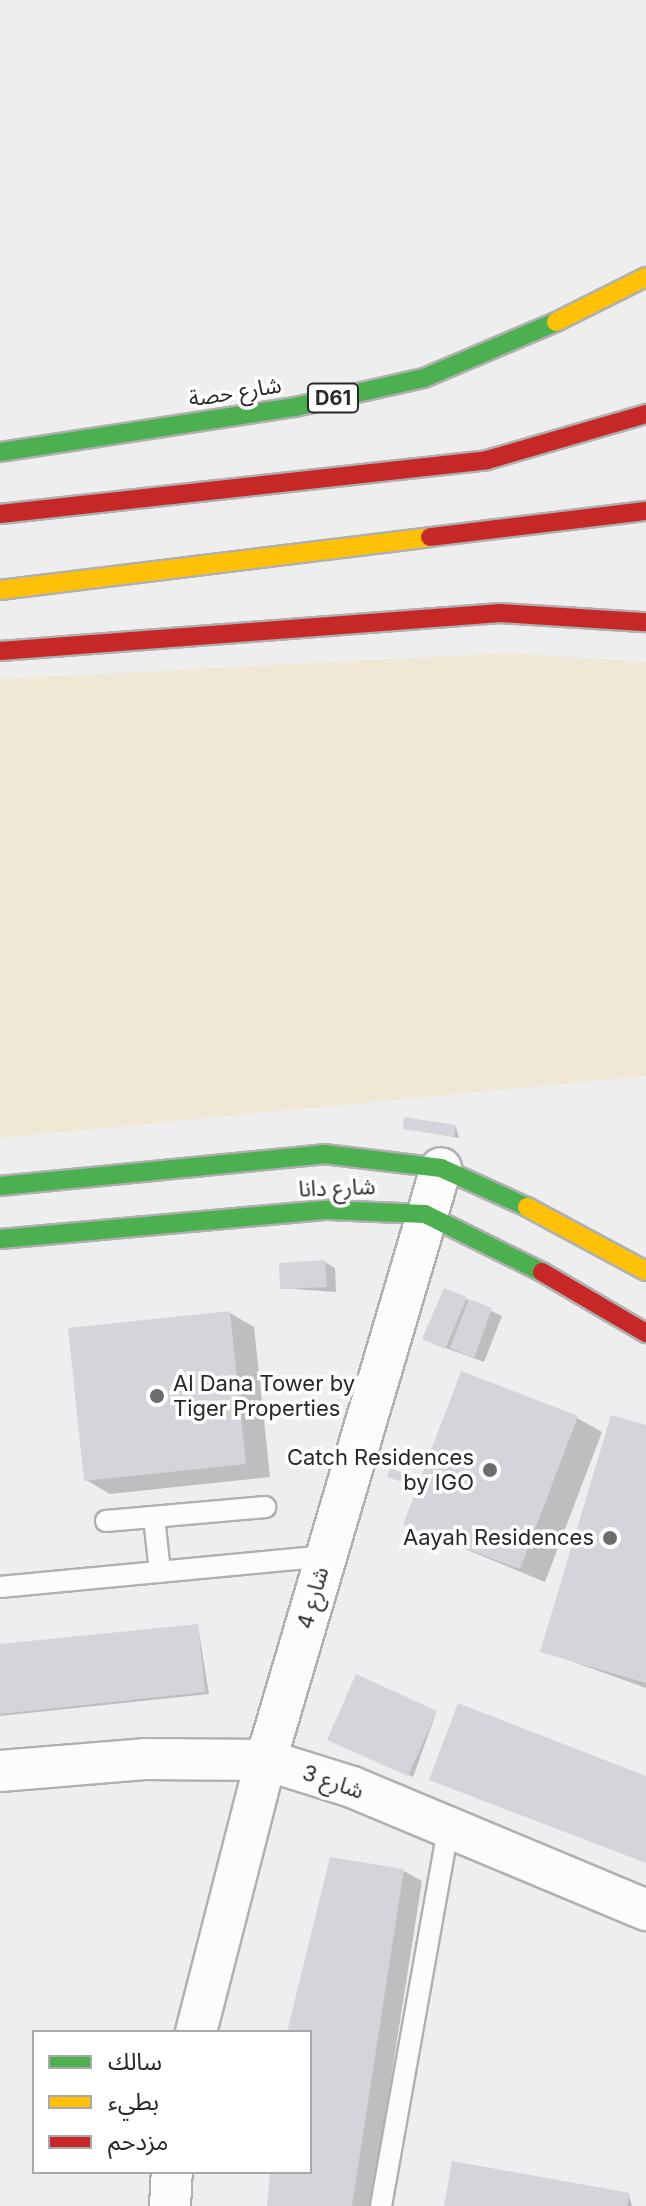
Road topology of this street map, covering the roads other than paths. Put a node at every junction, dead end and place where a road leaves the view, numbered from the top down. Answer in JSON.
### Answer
{"nodes":[{"id":1,"x":646,"y":277,"type":"edge"},
{"id":2,"x":646,"y":414,"type":"edge"},
{"id":3,"x":0,"y":452,"type":"edge"},
{"id":4,"x":646,"y":511,"type":"edge"},
{"id":5,"x":0,"y":514,"type":"edge"},
{"id":6,"x":0,"y":590,"type":"edge"},
{"id":7,"x":646,"y":622,"type":"edge"},
{"id":8,"x":0,"y":651,"type":"edge"},
{"id":9,"x":441,"y":1168,"type":"junction"},
{"id":10,"x":0,"y":1186,"type":"edge"},
{"id":11,"x":425,"y":1214,"type":"junction"},
{"id":12,"x":0,"y":1239,"type":"edge"},
{"id":13,"x":646,"y":1271,"type":"edge"},
{"id":14,"x":646,"y":1333,"type":"edge"},
{"id":15,"x":265,"y":1507,"type":"dead end"},
{"id":16,"x":154,"y":1517,"type":"junction"},
{"id":17,"x":106,"y":1521,"type":"dead end"},
{"id":18,"x":325,"y":1556,"type":"junction"},
{"id":19,"x":160,"y":1572,"type":"junction"},
{"id":20,"x":0,"y":1587,"type":"edge"},
{"id":21,"x":266,"y":1760,"type":"junction"},
{"id":22,"x":0,"y":1771,"type":"edge"},
{"id":23,"x":448,"y":1828,"type":"junction"},
{"id":24,"x":646,"y":1910,"type":"edge"},
{"id":25,"x":197,"y":2030,"type":"edge"},
{"id":26,"x":172,"y":2174,"type":"edge"},
{"id":27,"x":170,"y":2206,"type":"edge"},
{"id":28,"x":381,"y":2206,"type":"edge"}],
"edges":[{"from":1,"to":3,"type":"main road","name":"شارع حصة","number":"D61"},
{"from":2,"to":5,"type":"main road"},
{"from":4,"to":6,"type":"main road"},
{"from":7,"to":8,"type":"main road"},
{"from":9,"to":10,"type":"main road","name":"شارع دانا"},
{"from":9,"to":11,"type":"street","name":"شارع 4"},
{"from":9,"to":13,"type":"main road","name":"شارع دانا"},
{"from":11,"to":12,"type":"main road","name":"شارع دانا"},
{"from":11,"to":14,"type":"main road","name":"شارع دانا"},
{"from":11,"to":18,"type":"street","name":"شارع 4"},
{"from":15,"to":16,"type":"lane"},
{"from":16,"to":17,"type":"lane"},
{"from":16,"to":19,"type":"lane"},
{"from":18,"to":19,"type":"lane"},
{"from":18,"to":21,"type":"street","name":"شارع 4"},
{"from":19,"to":20,"type":"lane"},
{"from":21,"to":22,"type":"street","name":"شارع 3"},
{"from":21,"to":23,"type":"street","name":"شارع 3"},
{"from":21,"to":25,"type":"street","name":"شارع 4"},
{"from":23,"to":24,"type":"street","name":"شارع 3"},
{"from":23,"to":28,"type":"lane"},
{"from":26,"to":27,"type":"street"}]}
